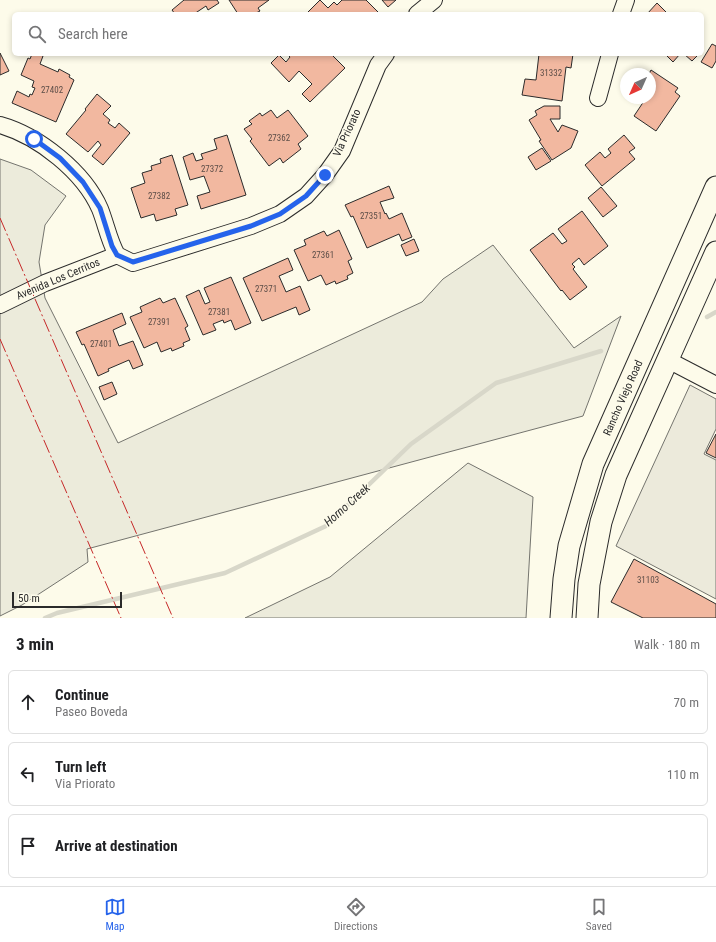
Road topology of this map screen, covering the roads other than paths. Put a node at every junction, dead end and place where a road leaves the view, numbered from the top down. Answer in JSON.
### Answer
{"nodes":[{"id":1,"x":434,"y":0,"type":"edge"},
{"id":2,"x":626,"y":0,"type":"edge"},
{"id":3,"x":419,"y":12,"type":"edge"},
{"id":4,"x":622,"y":12,"type":"edge"},
{"id":5,"x":385,"y":56,"type":"edge"},
{"id":6,"x":609,"y":56,"type":"edge"},
{"id":7,"x":598,"y":98,"type":"dead end"},
{"id":8,"x":0,"y":125,"type":"edge"},
{"id":9,"x":716,"y":187,"type":"edge"},
{"id":10,"x":716,"y":252,"type":"edge"},
{"id":11,"x":117,"y":255,"type":"junction"},
{"id":12,"x":0,"y":305,"type":"edge"},
{"id":13,"x":668,"y":360,"type":"junction"},
{"id":14,"x":716,"y":385,"type":"edge"},
{"id":15,"x":561,"y":618,"type":"edge"},
{"id":16,"x":587,"y":618,"type":"edge"}],
"edges":[{"from":1,"to":3,"type":"street"},
{"from":2,"to":4,"type":"street"},
{"from":5,"to":11,"type":"street","name":"Via Priorato"},
{"from":6,"to":7,"type":"street"},
{"from":8,"to":11,"type":"street"},
{"from":9,"to":15,"type":"main road","name":"Rancho Viejo Road"},
{"from":10,"to":13,"type":"main road"},
{"from":11,"to":12,"type":"street","name":"Avenida Los Cerritos"},
{"from":13,"to":14,"type":"street"},
{"from":13,"to":16,"type":"main road"}]}
